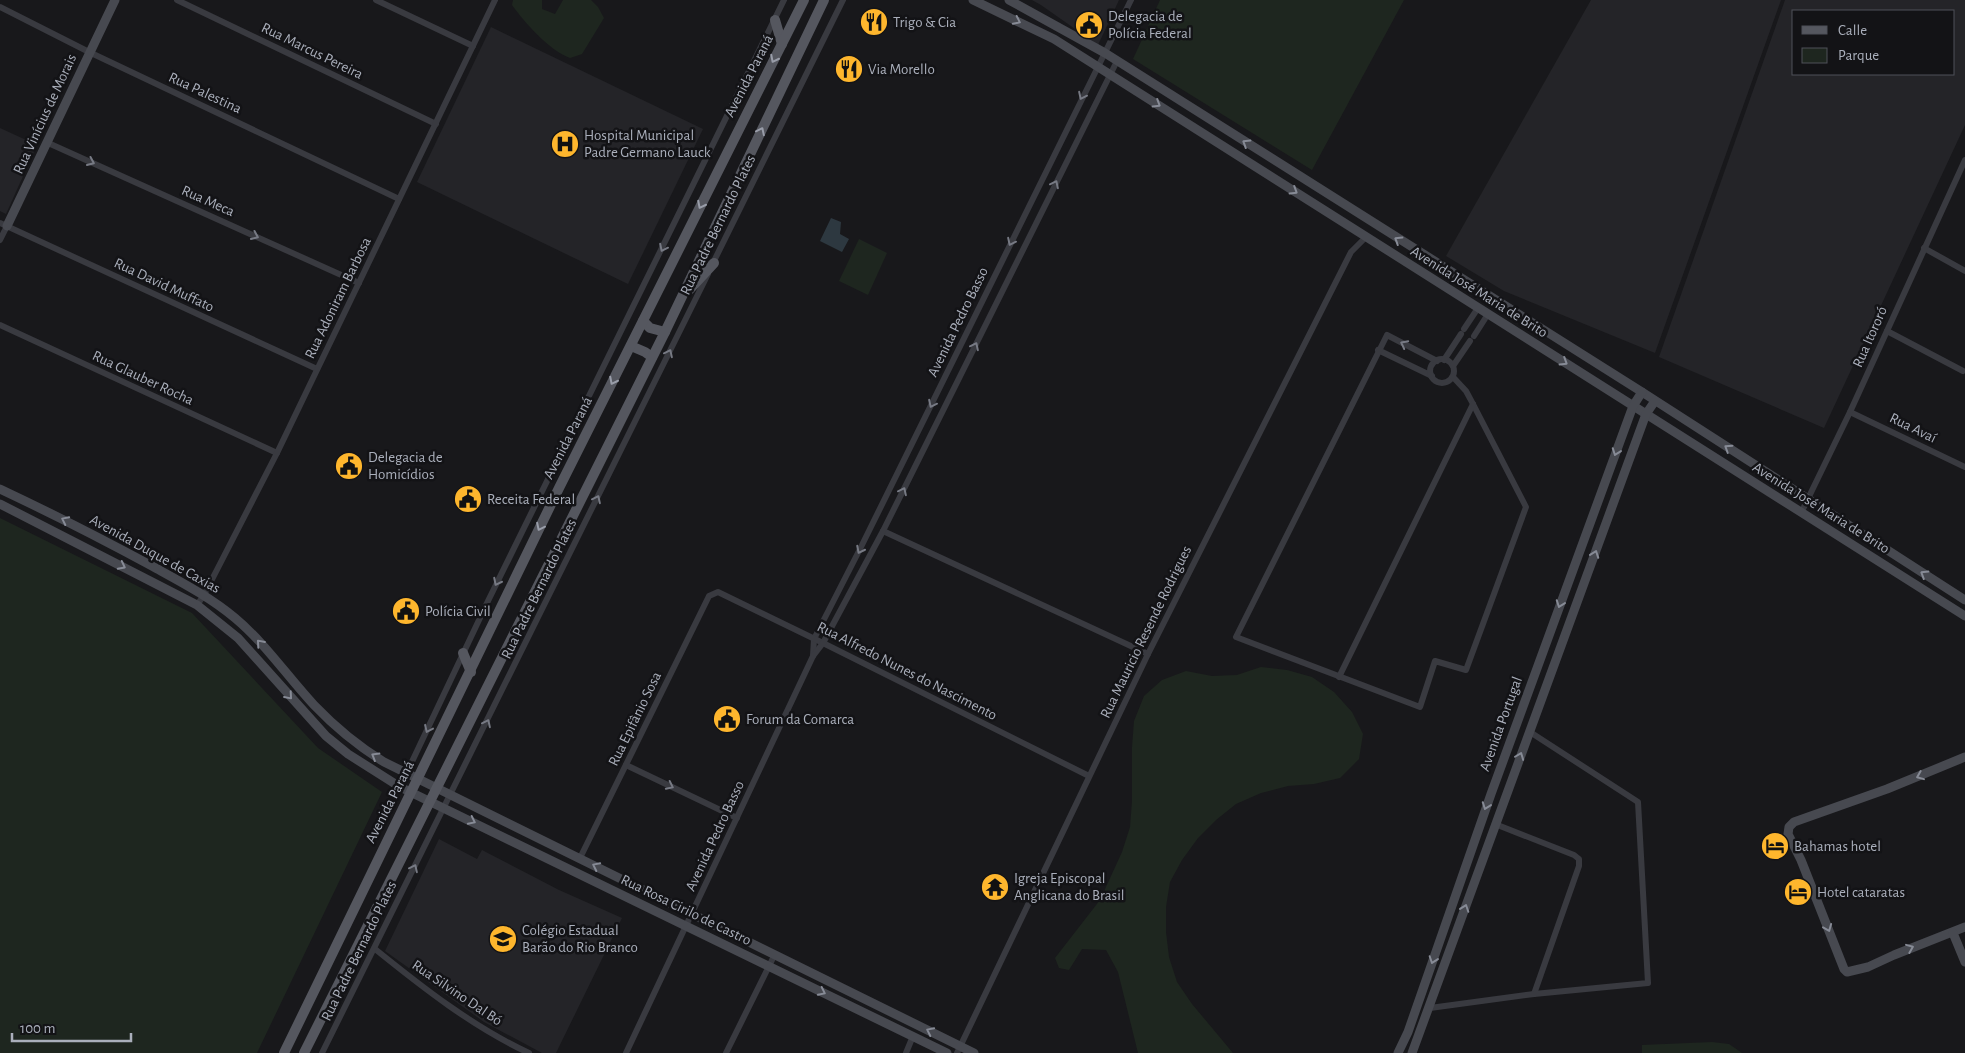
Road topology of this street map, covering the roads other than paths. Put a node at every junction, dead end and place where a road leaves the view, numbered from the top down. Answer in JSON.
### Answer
{"nodes":[{"id":1,"x":115,"y":0,"type":"edge"},
{"id":2,"x":177,"y":0,"type":"edge"},
{"id":3,"x":376,"y":0,"type":"edge"},
{"id":4,"x":496,"y":0,"type":"edge"},
{"id":5,"x":784,"y":0,"type":"edge"},
{"id":6,"x":804,"y":0,"type":"edge"},
{"id":7,"x":824,"y":0,"type":"edge"},
{"id":8,"x":843,"y":0,"type":"edge"},
{"id":9,"x":1009,"y":0,"type":"edge"},
{"id":10,"x":1131,"y":0,"type":"edge"},
{"id":11,"x":979,"y":1,"type":"edge"},
{"id":12,"x":0,"y":7,"type":"edge"},
{"id":13,"x":775,"y":20,"type":"junction"},
{"id":14,"x":782,"y":44,"type":"junction"},
{"id":15,"x":473,"y":46,"type":"junction"},
{"id":16,"x":89,"y":52,"type":"junction"},
{"id":17,"x":1105,"y":53,"type":"junction"},
{"id":18,"x":1117,"y":61,"type":"junction"},
{"id":19,"x":1097,"y":67,"type":"junction"},
{"id":20,"x":1109,"y":74,"type":"junction"},
{"id":21,"x":436,"y":124,"type":"junction"},
{"id":22,"x":46,"y":142,"type":"junction"},
{"id":23,"x":1965,"y":160,"type":"edge"},
{"id":24,"x":1962,"y":173,"type":"edge"},
{"id":25,"x":400,"y":199,"type":"junction"},
{"id":26,"x":3,"y":225,"type":"edge"},
{"id":27,"x":1366,"y":237,"type":"junction"},
{"id":28,"x":0,"y":240,"type":"edge"},
{"id":29,"x":1924,"y":248,"type":"junction"},
{"id":30,"x":714,"y":262,"type":"junction"},
{"id":31,"x":1965,"y":271,"type":"edge"},
{"id":32,"x":359,"y":283,"type":"junction"},
{"id":33,"x":678,"y":305,"type":"junction"},
{"id":34,"x":1478,"y":308,"type":"junction"},
{"id":35,"x":1488,"y":314,"type":"junction"},
{"id":36,"x":643,"y":321,"type":"junction"},
{"id":37,"x":0,"y":325,"type":"edge"},
{"id":38,"x":1887,"y":331,"type":"junction"},
{"id":39,"x":665,"y":332,"type":"junction"},
{"id":40,"x":1461,"y":334,"type":"junction"},
{"id":41,"x":1471,"y":340,"type":"junction"},
{"id":42,"x":630,"y":346,"type":"junction"},
{"id":43,"x":1378,"y":350,"type":"junction"},
{"id":44,"x":652,"y":358,"type":"junction"},
{"id":45,"x":1440,"y":360,"type":"junction"},
{"id":46,"x":1453,"y":366,"type":"junction"},
{"id":47,"x":317,"y":369,"type":"junction"},
{"id":48,"x":1963,"y":372,"type":"dead end"},
{"id":49,"x":1432,"y":376,"type":"junction"},
{"id":50,"x":1453,"y":377,"type":"junction"},
{"id":51,"x":1642,"y":392,"type":"junction"},
{"id":52,"x":1655,"y":401,"type":"junction"},
{"id":53,"x":1474,"y":404,"type":"junction"},
{"id":54,"x":1633,"y":406,"type":"junction"},
{"id":55,"x":1850,"y":412,"type":"junction"},
{"id":56,"x":1646,"y":414,"type":"junction"},
{"id":57,"x":277,"y":453,"type":"junction"},
{"id":58,"x":1965,"y":467,"type":"edge"},
{"id":59,"x":0,"y":489,"type":"edge"},
{"id":60,"x":1809,"y":499,"type":"junction"},
{"id":61,"x":0,"y":504,"type":"edge"},
{"id":62,"x":1802,"y":512,"type":"junction"},
{"id":63,"x":883,"y":531,"type":"junction"},
{"id":64,"x":714,"y":593,"type":"joint"},
{"id":65,"x":204,"y":595,"type":"junction"},
{"id":66,"x":1965,"y":600,"type":"edge"},
{"id":67,"x":197,"y":605,"type":"junction"},
{"id":68,"x":1965,"y":616,"type":"edge"},
{"id":69,"x":814,"y":638,"type":"junction"},
{"id":70,"x":823,"y":643,"type":"junction"},
{"id":71,"x":464,"y":653,"type":"junction"},
{"id":72,"x":1148,"y":654,"type":"junction"},
{"id":73,"x":813,"y":656,"type":"junction"},
{"id":74,"x":471,"y":672,"type":"junction"},
{"id":75,"x":1339,"y":676,"type":"junction"},
{"id":76,"x":1530,"y":732,"type":"junction"},
{"id":77,"x":1965,"y":757,"type":"edge"},
{"id":78,"x":626,"y":765,"type":"junction"},
{"id":79,"x":407,"y":774,"type":"junction"},
{"id":80,"x":1089,"y":776,"type":"junction"},
{"id":81,"x":418,"y":780,"type":"junction"},
{"id":82,"x":400,"y":786,"type":"junction"},
{"id":83,"x":436,"y":788,"type":"junction"},
{"id":84,"x":412,"y":792,"type":"junction"},
{"id":85,"x":451,"y":795,"type":"junction"},
{"id":86,"x":430,"y":801,"type":"junction"},
{"id":87,"x":444,"y":808,"type":"junction"},
{"id":88,"x":737,"y":818,"type":"junction"},
{"id":89,"x":1495,"y":824,"type":"junction"},
{"id":90,"x":580,"y":858,"type":"junction"},
{"id":91,"x":693,"y":913,"type":"junction"},
{"id":92,"x":686,"y":926,"type":"junction"},
{"id":93,"x":1965,"y":927,"type":"edge"},
{"id":94,"x":1953,"y":933,"type":"junction"},
{"id":95,"x":375,"y":948,"type":"junction"},
{"id":96,"x":775,"y":954,"type":"junction"},
{"id":97,"x":1965,"y":962,"type":"edge"},
{"id":98,"x":769,"y":966,"type":"junction"},
{"id":99,"x":801,"y":967,"type":"junction"},
{"id":100,"x":795,"y":978,"type":"junction"},
{"id":101,"x":1534,"y":994,"type":"junction"},
{"id":102,"x":1430,"y":1008,"type":"junction"},
{"id":103,"x":913,"y":1036,"type":"junction"},
{"id":104,"x":959,"y":1050,"type":"edge"},
{"id":105,"x":524,"y":1052,"type":"edge"},
{"id":106,"x":284,"y":1053,"type":"edge"},
{"id":107,"x":304,"y":1053,"type":"edge"},
{"id":108,"x":322,"y":1053,"type":"edge"},
{"id":109,"x":626,"y":1053,"type":"edge"},
{"id":110,"x":726,"y":1053,"type":"edge"},
{"id":111,"x":906,"y":1053,"type":"edge"},
{"id":112,"x":947,"y":1053,"type":"edge"},
{"id":113,"x":974,"y":1053,"type":"edge"},
{"id":114,"x":1398,"y":1053,"type":"edge"},
{"id":115,"x":1412,"y":1053,"type":"edge"}],
"edges":[{"from":1,"to":16,"type":"main road","name":"Rua Vinícius de Morais"},
{"from":2,"to":21,"type":"street","name":"Rua Marcus Pereira"},
{"from":3,"to":15,"type":"street"},
{"from":4,"to":15,"type":"street","name":"Rua Adoniram Barbosa"},
{"from":5,"to":13,"type":"street"},
{"from":6,"to":14,"type":"main road","name":"Avenida Paraná"},
{"from":33,"to":7,"type":"main road","one_way":true},
{"from":8,"to":30,"type":"street","name":"Rua Padre Bernardo Plates"},
{"from":9,"to":17,"type":"main road","name":"Avenida José Maria de Brito"},
{"from":10,"to":17,"type":"street","name":"Avenida Pedro Basso"},
{"from":11,"to":19,"type":"main road","name":"Avenida José Maria de Brito","one_way":true},
{"from":12,"to":16,"type":"street","name":"Rua Palestina"},
{"from":13,"to":14,"type":"main road"},
{"from":13,"to":71,"type":"street","one_way":true},
{"from":14,"to":36,"type":"main road","name":"Avenida Paraná","one_way":true},
{"from":15,"to":21,"type":"street","name":"Rua Adoniram Barbosa"},
{"from":16,"to":22,"type":"main road","name":"Rua Vinícius de Morais"},
{"from":16,"to":25,"type":"street","name":"Rua Palestina"},
{"from":17,"to":18,"type":"main road","name":"Avenida José Maria de Brito"},
{"from":17,"to":19,"type":"street","name":"Avenida Pedro Basso"},
{"from":18,"to":20,"type":"street","name":"Avenida Pedro Basso"},
{"from":51,"to":18,"type":"main road","name":"Avenida José Maria de Brito","one_way":true},
{"from":19,"to":20,"type":"main road","name":"Avenida José Maria de Brito"},
{"from":19,"to":69,"type":"street","name":"Avenida Pedro Basso","one_way":true},
{"from":20,"to":27,"type":"main road","name":"Avenida José Maria de Brito","one_way":true},
{"from":63,"to":20,"type":"street","name":"Avenida Pedro Basso","one_way":true},
{"from":21,"to":25,"type":"street","name":"Rua Adoniram Barbosa"},
{"from":22,"to":26,"type":"main road","name":"Rua Vinícius de Morais"},
{"from":22,"to":32,"type":"street","name":"Rua Meca","one_way":true},
{"from":23,"to":24,"type":"street","name":"Rua Itororó"},
{"from":24,"to":29,"type":"street","name":"Rua Itororó"},
{"from":25,"to":32,"type":"street","name":"Rua Adoniram Barbosa"},
{"from":26,"to":28,"type":"street","name":"Rua Vinícius de Morais"},
{"from":26,"to":47,"type":"street","name":"Rua David Muffato"},
{"from":27,"to":34,"type":"main road","name":"Avenida José Maria de Brito"},
{"from":27,"to":72,"type":"street","name":"Rua Mauricio Resende Rodrigues"},
{"from":29,"to":31,"type":"street"},
{"from":29,"to":38,"type":"street","name":"Rua Itororó"},
{"from":30,"to":33,"type":"main road"},
{"from":85,"to":30,"type":"street","name":"Rua Padre Bernardo Plates","one_way":true},
{"from":32,"to":47,"type":"street","name":"Rua Adoniram Barbosa"},
{"from":33,"to":39,"type":"main road"},
{"from":34,"to":35,"type":"main road","name":"Avenida José Maria de Brito"},
{"from":34,"to":40,"type":"street"},
{"from":35,"to":41,"type":"street"},
{"from":35,"to":54,"type":"main road","name":"Avenida José Maria de Brito","one_way":true},
{"from":36,"to":39,"type":"main road"},
{"from":36,"to":42,"type":"main road","name":"Avenida Paraná"},
{"from":37,"to":57,"type":"street","name":"Rua Glauber Rocha"},
{"from":38,"to":48,"type":"street"},
{"from":38,"to":55,"type":"street","name":"Rua Itororó"},
{"from":39,"to":44,"type":"main road"},
{"from":40,"to":41,"type":"street"},
{"from":40,"to":45,"type":"street"},
{"from":41,"to":46,"type":"street"},
{"from":42,"to":44,"type":"main road"},
{"from":42,"to":74,"type":"main road","name":"Avenida Paraná","one_way":true},
{"from":45,"to":43,"type":"street","one_way":true},
{"from":43,"to":49,"type":"street"},
{"from":43,"to":75,"type":"street"},
{"from":44,"to":83,"type":"main road"},
{"from":45,"to":46,"type":"street"},
{"from":45,"to":49,"type":"street"},
{"from":46,"to":50,"type":"street"},
{"from":47,"to":57,"type":"street","name":"Rua Adoniram Barbosa"},
{"from":49,"to":50,"type":"street"},
{"from":50,"to":53,"type":"street"},
{"from":51,"to":52,"type":"main road","name":"Avenida José Maria de Brito"},
{"from":51,"to":54,"type":"main road","name":"Avenida Portugal"},
{"from":52,"to":56,"type":"main road","name":"Avenida Portugal"},
{"from":60,"to":52,"type":"main road","name":"Avenida José Maria de Brito","one_way":true},
{"from":53,"to":75,"type":"street"},
{"from":53,"to":75,"type":"street"},
{"from":54,"to":56,"type":"main road","name":"Avenida José Maria de Brito"},
{"from":54,"to":114,"type":"main road","name":"Avenida Portugal","one_way":true},
{"from":55,"to":58,"type":"street","name":"Rua Avaí"},
{"from":55,"to":60,"type":"street","name":"Rua Itororó"},
{"from":56,"to":62,"type":"main road","name":"Avenida José Maria de Brito"},
{"from":76,"to":56,"type":"main road","name":"Avenida Portugal","one_way":true},
{"from":57,"to":65,"type":"street","name":"Rua Adoniram Barbosa"},
{"from":65,"to":59,"type":"main road","name":"Avenida Duque de Caxias","one_way":true},
{"from":60,"to":62,"type":"street","name":"Rua Itororó"},
{"from":66,"to":60,"type":"main road","name":"Avenida José Maria de Brito","one_way":true},
{"from":61,"to":67,"type":"main road","name":"Avenida Duque de Caxias","one_way":true},
{"from":62,"to":68,"type":"main road","name":"Avenida José Maria de Brito"},
{"from":63,"to":70,"type":"street","name":"Avenida Pedro Basso"},
{"from":63,"to":72,"type":"street"},
{"from":64,"to":69,"type":"street","name":"Rua Alfredo Nunes do Nascimento"},
{"from":64,"to":78,"type":"street","name":"Rua Epifânio Sosa"},
{"from":65,"to":67,"type":"street","name":"Rua Adoniram Barbosa"},
{"from":79,"to":65,"type":"main road","name":"Avenida Duque de Caxias","one_way":true},
{"from":67,"to":82,"type":"main road","name":"Avenida Duque de Caxias","one_way":true},
{"from":69,"to":70,"type":"street","name":"Rua Alfredo Nunes do Nascimento"},
{"from":69,"to":73,"type":"street","name":"Avenida Pedro Basso"},
{"from":70,"to":73,"type":"street","name":"Avenida Pedro Basso"},
{"from":70,"to":80,"type":"street","name":"Rua Alfredo Nunes do Nascimento"},
{"from":71,"to":74,"type":"main road"},
{"from":71,"to":79,"type":"street","one_way":true},
{"from":72,"to":80,"type":"street","name":"Rua Mauricio Resende Rodrigues"},
{"from":73,"to":88,"type":"street","name":"Avenida Pedro Basso"},
{"from":74,"to":81,"type":"main road","name":"Avenida Paraná"},
{"from":89,"to":76,"type":"main road","name":"Avenida Portugal","one_way":true},
{"from":76,"to":101,"type":"street"},
{"from":77,"to":94,"type":"main road","one_way":true},
{"from":78,"to":88,"type":"street","one_way":true},
{"from":78,"to":90,"type":"street","name":"Rua Epifânio Sosa"},
{"from":79,"to":81,"type":"main road","name":"Avenida Duque de Caxias"},
{"from":79,"to":82,"type":"street"},
{"from":80,"to":104,"type":"street","name":"Rua Mauricio Resende Rodrigues"},
{"from":81,"to":83,"type":"main road","name":"Avenida Duque de Caxias"},
{"from":81,"to":84,"type":"main road","name":"Avenida Paraná"},
{"from":82,"to":84,"type":"main road","name":"Avenida Duque de Caxias"},
{"from":83,"to":85,"type":"main road","name":"Avenida Duque de Caxias"},
{"from":83,"to":86,"type":"main road"},
{"from":84,"to":86,"type":"main road","name":"Rua Rosa Cirilo de Castro"},
{"from":84,"to":106,"type":"main road","name":"Avenida Paraná"},
{"from":85,"to":87,"type":"street","name":"Rua Padre Bernardo Plates"},
{"from":85,"to":90,"type":"main road","name":"Avenida Duque de Caxias"},
{"from":86,"to":87,"type":"main road","name":"Rua Rosa Cirilo de Castro"},
{"from":86,"to":107,"type":"main road"},
{"from":87,"to":92,"type":"main road","name":"Rua Rosa Cirilo de Castro","one_way":true},
{"from":95,"to":87,"type":"street","name":"Rua Padre Bernardo Plates","one_way":true},
{"from":88,"to":91,"type":"street","name":"Avenida Pedro Basso"},
{"from":89,"to":101,"type":"street"},
{"from":102,"to":89,"type":"main road","name":"Avenida Portugal","one_way":true},
{"from":91,"to":90,"type":"main road","name":"Avenida Duque de Caxias","one_way":true},
{"from":91,"to":92,"type":"street","name":"Avenida Pedro Basso"},
{"from":91,"to":96,"type":"main road","name":"Avenida Duque de Caxias"},
{"from":92,"to":98,"type":"main road","name":"Rua Rosa Cirilo de Castro"},
{"from":92,"to":109,"type":"street","name":"Avenida Pedro Basso"},
{"from":93,"to":94,"type":"main road"},
{"from":94,"to":97,"type":"main road"},
{"from":95,"to":105,"type":"street","name":"Rua Silvino Dal Bó"},
{"from":95,"to":108,"type":"street","name":"Rua Padre Bernardo Plates"},
{"from":96,"to":98,"type":"street"},
{"from":96,"to":99,"type":"main road","name":"Avenida Duque de Caxias"},
{"from":98,"to":100,"type":"main road","name":"Rua Rosa Cirilo de Castro"},
{"from":98,"to":110,"type":"street"},
{"from":99,"to":100,"type":"main road"},
{"from":104,"to":99,"type":"main road","name":"Avenida Duque de Caxias","one_way":true},
{"from":100,"to":103,"type":"main road","name":"Rua Rosa Cirilo de Castro","one_way":true},
{"from":101,"to":102,"type":"street"},
{"from":102,"to":115,"type":"main road","name":"Avenida Portugal"},
{"from":103,"to":111,"type":"street"},
{"from":103,"to":112,"type":"main road","name":"Rua Rosa Cirilo de Castro"},
{"from":104,"to":113,"type":"main road","name":"Avenida Duque de Caxias"}]}
